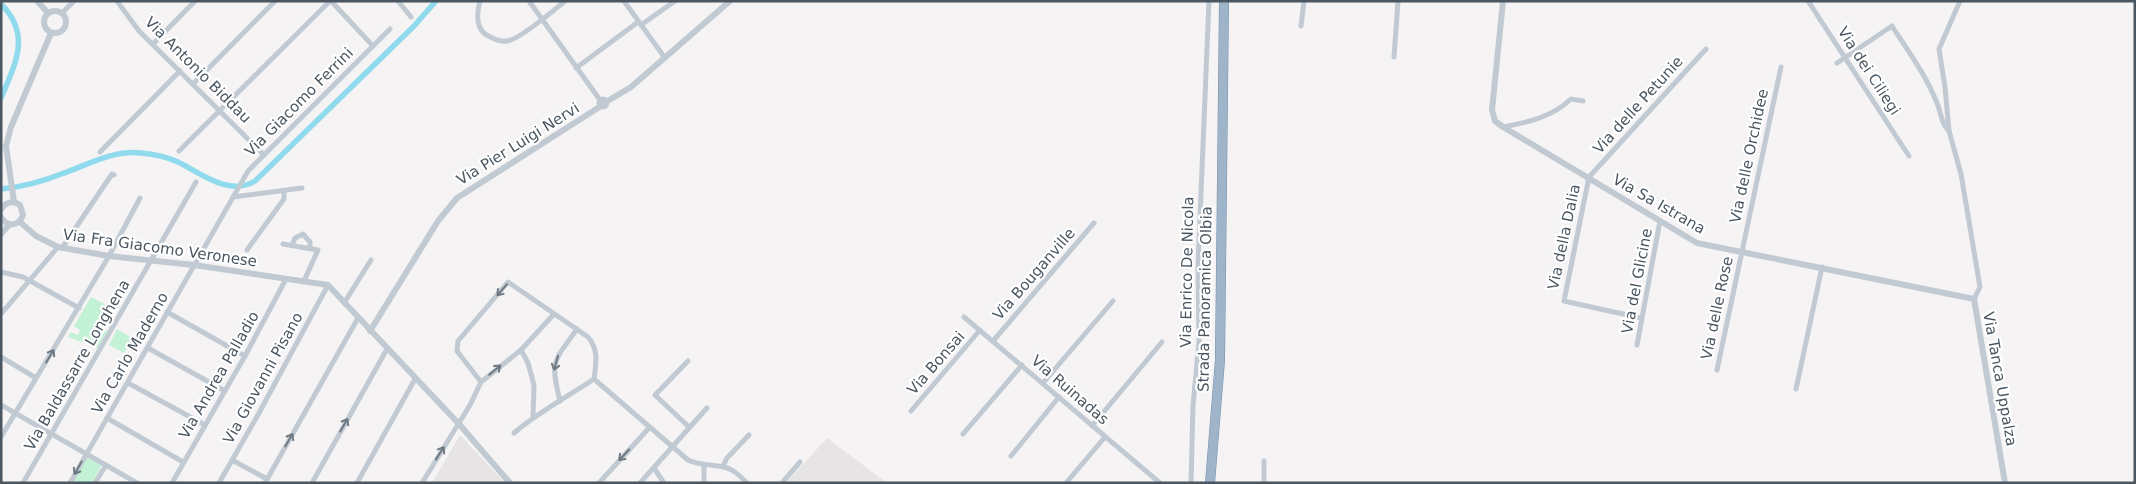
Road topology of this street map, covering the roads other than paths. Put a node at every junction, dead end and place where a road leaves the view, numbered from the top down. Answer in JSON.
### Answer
{"nodes":[{"id":1,"x":38,"y":1,"type":"edge"},
{"id":2,"x":74,"y":1,"type":"edge"},
{"id":3,"x":117,"y":1,"type":"edge"},
{"id":4,"x":195,"y":1,"type":"edge"},
{"id":5,"x":275,"y":1,"type":"edge"},
{"id":6,"x":330,"y":1,"type":"edge"},
{"id":7,"x":398,"y":1,"type":"edge"},
{"id":8,"x":480,"y":1,"type":"edge"},
{"id":9,"x":529,"y":1,"type":"edge"},
{"id":10,"x":565,"y":1,"type":"edge"},
{"id":11,"x":624,"y":1,"type":"edge"},
{"id":12,"x":675,"y":1,"type":"edge"},
{"id":13,"x":730,"y":1,"type":"edge"},
{"id":14,"x":1209,"y":1,"type":"edge"},
{"id":15,"x":1224,"y":1,"type":"edge"},
{"id":16,"x":1304,"y":1,"type":"edge"},
{"id":17,"x":1398,"y":1,"type":"edge"},
{"id":18,"x":1504,"y":1,"type":"edge"},
{"id":19,"x":1808,"y":1,"type":"edge"},
{"id":20,"x":1960,"y":1,"type":"edge"},
{"id":21,"x":48,"y":13,"type":"junction"},
{"id":22,"x":62,"y":13,"type":"junction"},
{"id":23,"x":411,"y":17,"type":"dead end"},
{"id":24,"x":541,"y":19,"type":"junction"},
{"id":25,"x":640,"y":24,"type":"junction"},
{"id":26,"x":1301,"y":26,"type":"dead end"},
{"id":27,"x":390,"y":29,"type":"dead end"},
{"id":28,"x":51,"y":33,"type":"junction"},
{"id":29,"x":153,"y":44,"type":"junction"},
{"id":30,"x":373,"y":46,"type":"junction"},
{"id":31,"x":1706,"y":49,"type":"dead end"},
{"id":32,"x":1394,"y":56,"type":"dead end"},
{"id":33,"x":1846,"y":57,"type":"junction"},
{"id":34,"x":665,"y":58,"type":"junction"},
{"id":35,"x":1837,"y":63,"type":"dead end"},
{"id":36,"x":1781,"y":67,"type":"dead end"},
{"id":37,"x":576,"y":68,"type":"junction"},
{"id":38,"x":180,"y":71,"type":"junction"},
{"id":39,"x":192,"y":84,"type":"junction"},
{"id":40,"x":1583,"y":101,"type":"dead end"},
{"id":41,"x":602,"y":103,"type":"junction"},
{"id":42,"x":220,"y":111,"type":"junction"},
{"id":43,"x":1504,"y":127,"type":"junction"},
{"id":44,"x":1949,"y":131,"type":"junction"},
{"id":45,"x":100,"y":152,"type":"dead end"},
{"id":46,"x":179,"y":152,"type":"dead end"},
{"id":47,"x":264,"y":155,"type":"junction"},
{"id":48,"x":1909,"y":156,"type":"dead end"},
{"id":49,"x":114,"y":175,"type":"dead end"},
{"id":50,"x":1589,"y":177,"type":"junction"},
{"id":51,"x":196,"y":182,"type":"dead end"},
{"id":52,"x":302,"y":188,"type":"dead end"},
{"id":53,"x":284,"y":191,"type":"junction"},
{"id":54,"x":234,"y":195,"type":"junction"},
{"id":55,"x":140,"y":198,"type":"dead end"},
{"id":56,"x":13,"y":199,"type":"junction"},
{"id":57,"x":1,"y":210,"type":"edge"},
{"id":58,"x":1,"y":217,"type":"edge"},
{"id":59,"x":1660,"y":221,"type":"junction"},
{"id":60,"x":20,"y":222,"type":"junction"},
{"id":61,"x":1094,"y":223,"type":"dead end"},
{"id":62,"x":10,"y":225,"type":"junction"},
{"id":63,"x":1,"y":234,"type":"edge"},
{"id":64,"x":283,"y":244,"type":"dead end"},
{"id":65,"x":292,"y":245,"type":"junction"},
{"id":66,"x":60,"y":248,"type":"junction"},
{"id":67,"x":310,"y":248,"type":"junction"},
{"id":68,"x":247,"y":250,"type":"dead end"},
{"id":69,"x":1742,"y":251,"type":"junction"},
{"id":70,"x":109,"y":256,"type":"junction"},
{"id":71,"x":152,"y":260,"type":"junction"},
{"id":72,"x":371,"y":260,"type":"dead end"},
{"id":73,"x":194,"y":265,"type":"junction"},
{"id":74,"x":1822,"y":267,"type":"junction"},
{"id":75,"x":1,"y":272,"type":"edge"},
{"id":76,"x":286,"y":279,"type":"junction"},
{"id":77,"x":30,"y":281,"type":"junction"},
{"id":78,"x":304,"y":281,"type":"junction"},
{"id":79,"x":328,"y":286,"type":"junction"},
{"id":80,"x":1974,"y":299,"type":"junction"},
{"id":81,"x":1113,"y":302,"type":"dead end"},
{"id":82,"x":344,"y":303,"type":"junction"},
{"id":83,"x":79,"y":308,"type":"junction"},
{"id":84,"x":167,"y":312,"type":"junction"},
{"id":85,"x":1,"y":314,"type":"edge"},
{"id":86,"x":554,"y":314,"type":"junction"},
{"id":87,"x":964,"y":317,"type":"dead end"},
{"id":88,"x":358,"y":318,"type":"junction"},
{"id":89,"x":1641,"y":318,"type":"junction"},
{"id":90,"x":577,"y":329,"type":"junction"},
{"id":91,"x":980,"y":330,"type":"junction"},
{"id":92,"x":370,"y":331,"type":"junction"},
{"id":93,"x":993,"y":341,"type":"junction"},
{"id":94,"x":1162,"y":342,"type":"dead end"},
{"id":95,"x":1637,"y":345,"type":"dead end"},
{"id":96,"x":148,"y":348,"type":"junction"},
{"id":97,"x":387,"y":349,"type":"junction"},
{"id":98,"x":521,"y":350,"type":"junction"},
{"id":99,"x":245,"y":356,"type":"junction"},
{"id":100,"x":1,"y":357,"type":"edge"},
{"id":101,"x":688,"y":361,"type":"dead end"},
{"id":102,"x":1022,"y":365,"type":"junction"},
{"id":103,"x":1717,"y":370,"type":"dead end"},
{"id":104,"x":36,"y":378,"type":"junction"},
{"id":105,"x":415,"y":379,"type":"junction"},
{"id":106,"x":594,"y":379,"type":"junction"},
{"id":107,"x":481,"y":382,"type":"junction"},
{"id":108,"x":128,"y":383,"type":"junction"},
{"id":109,"x":1043,"y":383,"type":"junction"},
{"id":110,"x":1796,"y":389,"type":"dead end"},
{"id":111,"x":225,"y":391,"type":"junction"},
{"id":112,"x":1059,"y":397,"type":"junction"},
{"id":113,"x":560,"y":401,"type":"junction"},
{"id":114,"x":1,"y":405,"type":"edge"},
{"id":115,"x":707,"y":408,"type":"dead end"},
{"id":116,"x":911,"y":411,"type":"dead end"},
{"id":117,"x":15,"y":413,"type":"junction"},
{"id":118,"x":533,"y":416,"type":"junction"},
{"id":119,"x":107,"y":418,"type":"junction"},
{"id":120,"x":458,"y":424,"type":"junction"},
{"id":121,"x":204,"y":425,"type":"junction"},
{"id":122,"x":1092,"y":426,"type":"junction"},
{"id":123,"x":689,"y":427,"type":"junction"},
{"id":124,"x":649,"y":428,"type":"junction"},
{"id":125,"x":514,"y":433,"type":"dead end"},
{"id":126,"x":52,"y":434,"type":"junction"},
{"id":127,"x":963,"y":434,"type":"dead end"},
{"id":128,"x":748,"y":435,"type":"dead end"},
{"id":129,"x":1,"y":437,"type":"edge"},
{"id":130,"x":1105,"y":437,"type":"junction"},
{"id":131,"x":673,"y":448,"type":"junction"},
{"id":132,"x":87,"y":452,"type":"junction"},
{"id":133,"x":1010,"y":456,"type":"dead end"},
{"id":134,"x":232,"y":460,"type":"junction"},
{"id":135,"x":1264,"y":461,"type":"dead end"},
{"id":136,"x":184,"y":462,"type":"junction"},
{"id":137,"x":800,"y":462,"type":"dead end"},
{"id":138,"x":106,"y":464,"type":"junction"},
{"id":139,"x":704,"y":465,"type":"junction"},
{"id":140,"x":722,"y":466,"type":"junction"},
{"id":141,"x":654,"y":468,"type":"junction"},
{"id":142,"x":266,"y":481,"type":"edge"},
{"id":143,"x":1066,"y":482,"type":"edge"},
{"id":144,"x":23,"y":483,"type":"edge"},
{"id":145,"x":70,"y":483,"type":"edge"},
{"id":146,"x":95,"y":483,"type":"edge"},
{"id":147,"x":137,"y":483,"type":"edge"},
{"id":148,"x":172,"y":483,"type":"edge"},
{"id":149,"x":219,"y":483,"type":"edge"},
{"id":150,"x":312,"y":483,"type":"edge"},
{"id":151,"x":357,"y":483,"type":"edge"},
{"id":152,"x":422,"y":483,"type":"edge"},
{"id":153,"x":510,"y":483,"type":"edge"},
{"id":154,"x":599,"y":483,"type":"edge"},
{"id":155,"x":640,"y":483,"type":"edge"},
{"id":156,"x":664,"y":483,"type":"edge"},
{"id":157,"x":704,"y":483,"type":"edge"},
{"id":158,"x":747,"y":483,"type":"edge"},
{"id":159,"x":782,"y":483,"type":"edge"},
{"id":160,"x":1160,"y":483,"type":"edge"},
{"id":161,"x":1191,"y":483,"type":"edge"},
{"id":162,"x":1210,"y":483,"type":"edge"},
{"id":163,"x":1264,"y":483,"type":"edge"},
{"id":164,"x":2004,"y":483,"type":"edge"}],
"edges":[{"from":1,"to":21,"type":"street"},
{"from":2,"to":22,"type":"street"},
{"from":3,"to":29,"type":"street","name":"Via Antonio Biddau"},
{"from":4,"to":29,"type":"street"},
{"from":5,"to":39,"type":"street"},
{"from":6,"to":30,"type":"street"},
{"from":6,"to":42,"type":"street"},
{"from":7,"to":23,"type":"street"},
{"from":8,"to":24,"type":"street"},
{"from":9,"to":24,"type":"street"},
{"from":10,"to":24,"type":"street"},
{"from":11,"to":25,"type":"street"},
{"from":12,"to":25,"type":"street"},
{"from":13,"to":34,"type":"street","name":"Via Pier Luigi Nervi"},
{"from":14,"to":161,"type":"street","name":"Via Enrico De Nicola"},
{"from":15,"to":162,"type":"highway","name":"Strada Panoramica Olbia"},
{"from":16,"to":26,"type":"street"},
{"from":17,"to":32,"type":"street"},
{"from":18,"to":43,"type":"street","name":"Via Sa Istrana"},
{"from":19,"to":33,"type":"street","name":"Via dei Ciliegi"},
{"from":20,"to":44,"type":"street"},
{"from":21,"to":22,"type":"street"},
{"from":21,"to":28,"type":"street"},
{"from":22,"to":28,"type":"street"},
{"from":24,"to":37,"type":"street"},
{"from":25,"to":34,"type":"street"},
{"from":25,"to":37,"type":"street"},
{"from":27,"to":30,"type":"street","name":"Via Giacomo Ferrini"},
{"from":28,"to":56,"type":"street"},
{"from":29,"to":38,"type":"street","name":"Via Antonio Biddau"},
{"from":30,"to":47,"type":"street","name":"Via Giacomo Ferrini"},
{"from":31,"to":50,"type":"street","name":"Via delle Petunie"},
{"from":33,"to":35,"type":"street"},
{"from":33,"to":44,"type":"street","name":"Via Tanca Uppalza"},
{"from":33,"to":48,"type":"street","name":"Via dei Ciliegi"},
{"from":34,"to":41,"type":"street","name":"Via Pier Luigi Nervi"},
{"from":36,"to":69,"type":"street","name":"Via delle Orchidee"},
{"from":37,"to":41,"type":"street"},
{"from":38,"to":39,"type":"street","name":"Via Antonio Biddau"},
{"from":38,"to":45,"type":"street"},
{"from":39,"to":42,"type":"street","name":"Via Antonio Biddau"},
{"from":40,"to":43,"type":"street"},
{"from":41,"to":92,"type":"street","name":"Via Pier Luigi Nervi"},
{"from":42,"to":46,"type":"street"},
{"from":42,"to":47,"type":"street","name":"Via Antonio Biddau"},
{"from":43,"to":50,"type":"street","name":"Via Sa Istrana"},
{"from":44,"to":80,"type":"street","name":"Via Tanca Uppalza"},
{"from":47,"to":54,"type":"street","name":"Via Giacomo Ferrini"},
{"from":49,"to":66,"type":"street"},
{"from":50,"to":59,"type":"street","name":"Via Sa Istrana"},
{"from":50,"to":89,"type":"street","name":"Via della Dalia"},
{"from":51,"to":71,"type":"street","name":"Via Baldassarre Longhena"},
{"from":52,"to":53,"type":"street"},
{"from":53,"to":54,"type":"street"},
{"from":53,"to":68,"type":"street"},
{"from":54,"to":73,"type":"street","name":"Via Giacomo Ferrini"},
{"from":55,"to":70,"type":"street"},
{"from":56,"to":57,"type":"street"},
{"from":56,"to":60,"type":"street"},
{"from":58,"to":62,"type":"street"},
{"from":59,"to":69,"type":"street","name":"Via Sa Istrana"},
{"from":59,"to":89,"type":"street","name":"Via del Glicine"},
{"from":60,"to":62,"type":"street"},
{"from":60,"to":66,"type":"street","name":"Via Fra Giacomo Veronese"},
{"from":61,"to":93,"type":"street","name":"Via Bouganville"},
{"from":62,"to":63,"type":"street"},
{"from":64,"to":65,"type":"street"},
{"from":65,"to":67,"type":"street"},
{"from":65,"to":67,"type":"street"},
{"from":66,"to":70,"type":"street","name":"Via Fra Giacomo Veronese"},
{"from":66,"to":77,"type":"street"},
{"from":67,"to":78,"type":"street"},
{"from":69,"to":74,"type":"street","name":"Via Sa Istrana"},
{"from":69,"to":103,"type":"street","name":"Via delle Rose"},
{"from":70,"to":71,"type":"street","name":"Via Fra Giacomo Veronese"},
{"from":70,"to":83,"type":"street"},
{"from":71,"to":73,"type":"street","name":"Via Fra Giacomo Veronese"},
{"from":71,"to":126,"type":"street","name":"Via Baldassarre Longhena"},
{"from":72,"to":82,"type":"street"},
{"from":73,"to":76,"type":"street","name":"Via Fra Giacomo Veronese"},
{"from":73,"to":84,"type":"street","name":"Via Carlo Maderno"},
{"from":74,"to":80,"type":"street","name":"Via Sa Istrana"},
{"from":74,"to":110,"type":"street"},
{"from":75,"to":77,"type":"street"},
{"from":76,"to":78,"type":"street","name":"Via Fra Giacomo Veronese"},
{"from":76,"to":99,"type":"street","name":"Via Andrea Palladio"},
{"from":77,"to":83,"type":"street"},
{"from":77,"to":85,"type":"street"},
{"from":78,"to":79,"type":"street","name":"Via Fra Giacomo Veronese"},
{"from":79,"to":82,"type":"street"},
{"from":79,"to":134,"type":"street","name":"Via Giovanni Pisano"},
{"from":80,"to":164,"type":"street","name":"Via Tanca Uppalza"},
{"from":81,"to":109,"type":"street"},
{"from":82,"to":88,"type":"street"},
{"from":104,"to":83,"type":"street","one_way":true},
{"from":84,"to":96,"type":"street","name":"Via Carlo Maderno"},
{"from":84,"to":99,"type":"street"},
{"from":86,"to":90,"type":"street"},
{"from":86,"to":98,"type":"street"},
{"from":86,"to":107,"type":"street","one_way":true},
{"from":87,"to":91,"type":"street","name":"Via Ruinadas"},
{"from":88,"to":92,"type":"street"},
{"from":142,"to":88,"type":"street","one_way":true},
{"from":89,"to":95,"type":"street","name":"Via del Glicine"},
{"from":90,"to":106,"type":"street"},
{"from":90,"to":113,"type":"street","one_way":true},
{"from":91,"to":93,"type":"street","name":"Via Ruinadas"},
{"from":91,"to":116,"type":"street","name":"Via Bonsai"},
{"from":92,"to":97,"type":"street"},
{"from":93,"to":102,"type":"street","name":"Via Ruinadas"},
{"from":94,"to":122,"type":"street"},
{"from":96,"to":108,"type":"street","name":"Via Carlo Maderno"},
{"from":96,"to":111,"type":"street"},
{"from":97,"to":105,"type":"street"},
{"from":150,"to":97,"type":"street","one_way":true},
{"from":107,"to":98,"type":"street","one_way":true},
{"from":98,"to":118,"type":"street"},
{"from":99,"to":111,"type":"street","name":"Via Andrea Palladio"},
{"from":100,"to":104,"type":"street"},
{"from":101,"to":123,"type":"street"},
{"from":102,"to":109,"type":"street","name":"Via Ruinadas"},
{"from":102,"to":127,"type":"street"},
{"from":104,"to":117,"type":"street"},
{"from":105,"to":120,"type":"street"},
{"from":105,"to":151,"type":"street"},
{"from":106,"to":113,"type":"street"},
{"from":106,"to":124,"type":"street"},
{"from":107,"to":120,"type":"street"},
{"from":108,"to":119,"type":"street","name":"Via Carlo Maderno"},
{"from":108,"to":121,"type":"street"},
{"from":109,"to":112,"type":"street","name":"Via Ruinadas"},
{"from":111,"to":121,"type":"street","name":"Via Andrea Palladio"},
{"from":112,"to":122,"type":"street","name":"Via Ruinadas"},
{"from":112,"to":133,"type":"street"},
{"from":113,"to":118,"type":"street"},
{"from":114,"to":117,"type":"street"},
{"from":115,"to":123,"type":"street"},
{"from":117,"to":126,"type":"street"},
{"from":117,"to":129,"type":"street"},
{"from":118,"to":125,"type":"street"},
{"from":119,"to":132,"type":"street","name":"Via Carlo Maderno"},
{"from":119,"to":136,"type":"street"},
{"from":152,"to":120,"type":"street","one_way":true},
{"from":120,"to":153,"type":"street"},
{"from":121,"to":136,"type":"street","name":"Via Andrea Palladio"},
{"from":122,"to":130,"type":"street","name":"Via Ruinadas"},
{"from":123,"to":131,"type":"street"},
{"from":124,"to":131,"type":"street"},
{"from":124,"to":154,"type":"street","one_way":true},
{"from":126,"to":132,"type":"street"},
{"from":126,"to":144,"type":"street","name":"Via Baldassarre Longhena"},
{"from":128,"to":140,"type":"street"},
{"from":130,"to":143,"type":"street"},
{"from":130,"to":160,"type":"street","name":"Via Ruinadas"},
{"from":131,"to":139,"type":"street"},
{"from":131,"to":141,"type":"street"},
{"from":132,"to":138,"type":"street"},
{"from":132,"to":145,"type":"street","name":"Via Carlo Maderno","one_way":true},
{"from":134,"to":142,"type":"street"},
{"from":134,"to":149,"type":"street","name":"Via Giovanni Pisano"},
{"from":135,"to":163,"type":"street"},
{"from":136,"to":148,"type":"street","name":"Via Andrea Palladio"},
{"from":137,"to":159,"type":"street"},
{"from":138,"to":146,"type":"street"},
{"from":138,"to":147,"type":"street"},
{"from":139,"to":140,"type":"street"},
{"from":139,"to":157,"type":"street"},
{"from":140,"to":158,"type":"street"},
{"from":141,"to":155,"type":"street"},
{"from":141,"to":156,"type":"street"}]}
